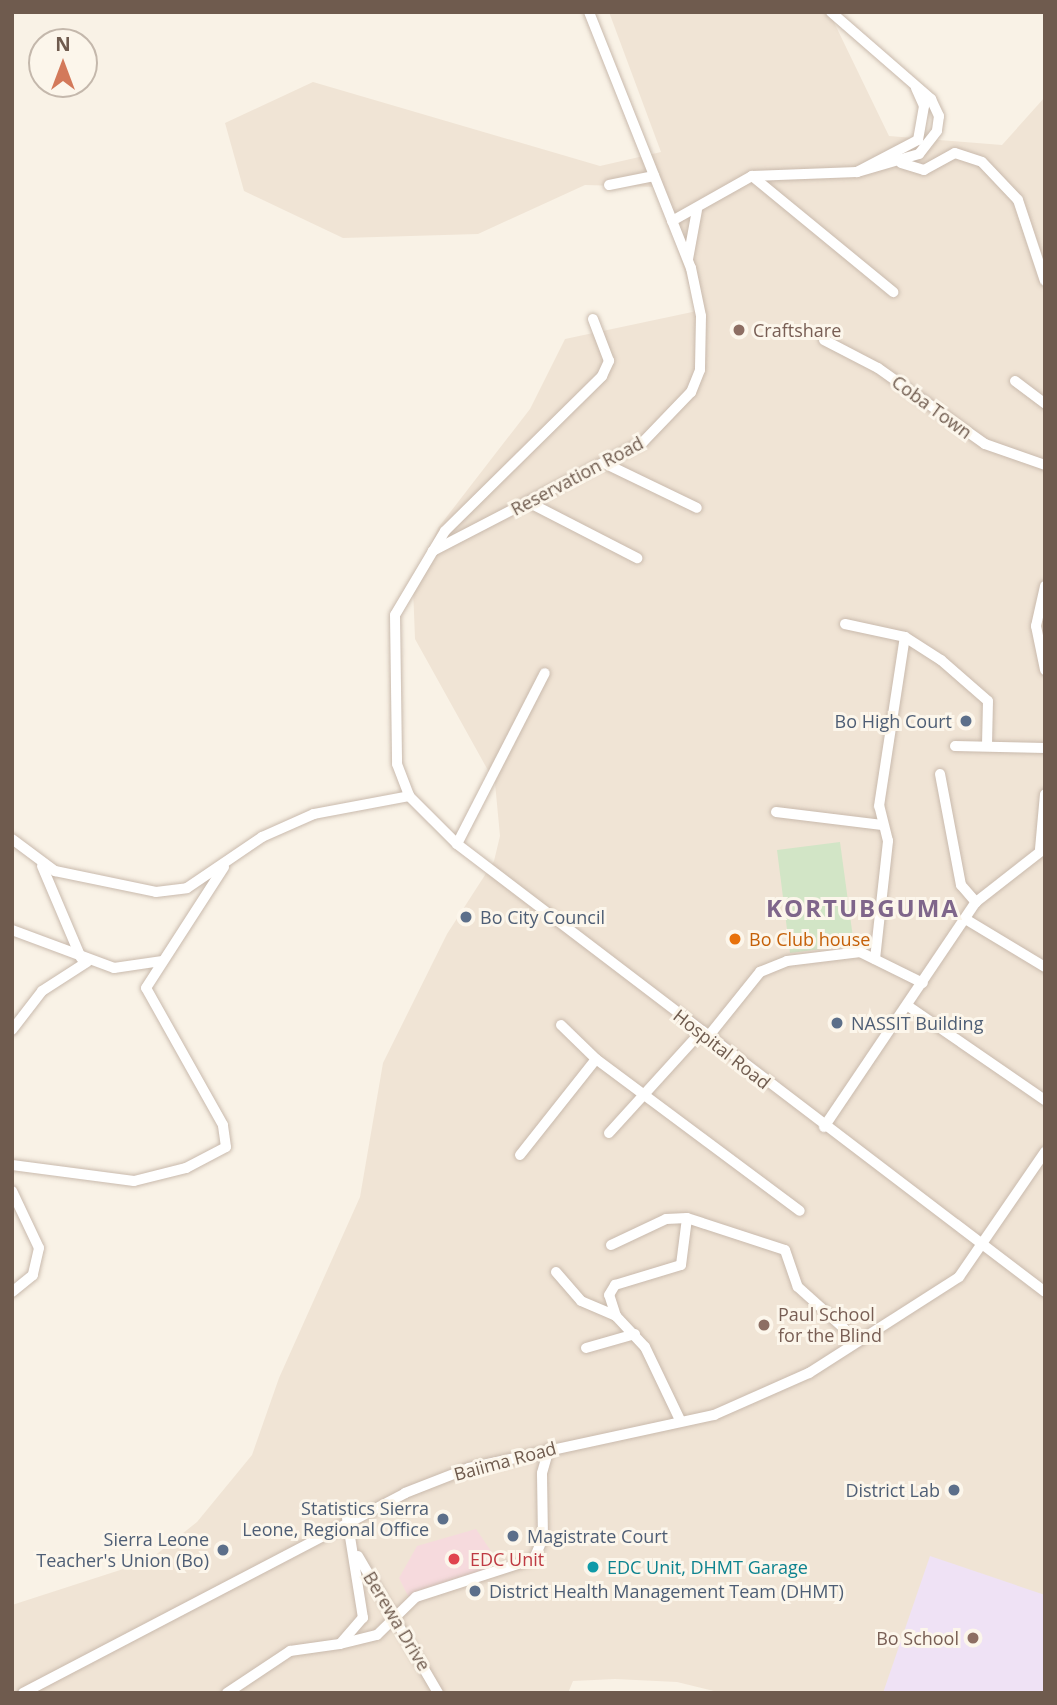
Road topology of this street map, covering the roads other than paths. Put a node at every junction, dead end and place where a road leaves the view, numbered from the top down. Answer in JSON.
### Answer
{"nodes":[{"id":1,"x":589,"y":12,"type":"edge"},
{"id":2,"x":831,"y":12,"type":"edge"},
{"id":3,"x":916,"y":88,"type":"junction"},
{"id":4,"x":901,"y":163,"type":"junction"},
{"id":5,"x":857,"y":172,"type":"junction"},
{"id":6,"x":654,"y":176,"type":"junction"},
{"id":7,"x":752,"y":176,"type":"junction"},
{"id":8,"x":609,"y":185,"type":"dead end"},
{"id":9,"x":697,"y":210,"type":"junction"},
{"id":10,"x":672,"y":221,"type":"junction"},
{"id":11,"x":688,"y":259,"type":"junction"},
{"id":12,"x":1045,"y":281,"type":"edge"},
{"id":13,"x":893,"y":292,"type":"dead end"},
{"id":14,"x":593,"y":319,"type":"dead end"},
{"id":15,"x":824,"y":340,"type":"dead end"},
{"id":16,"x":1015,"y":381,"type":"dead end"},
{"id":17,"x":1045,"y":404,"type":"edge"},
{"id":18,"x":604,"y":463,"type":"junction"},
{"id":19,"x":1045,"y":465,"type":"edge"},
{"id":20,"x":528,"y":502,"type":"junction"},
{"id":21,"x":697,"y":508,"type":"dead end"},
{"id":22,"x":433,"y":551,"type":"junction"},
{"id":23,"x":637,"y":558,"type":"dead end"},
{"id":24,"x":1045,"y":586,"type":"edge"},
{"id":25,"x":845,"y":624,"type":"dead end"},
{"id":26,"x":905,"y":637,"type":"junction"},
{"id":27,"x":1045,"y":670,"type":"edge"},
{"id":28,"x":545,"y":673,"type":"dead end"},
{"id":29,"x":955,"y":746,"type":"dead end"},
{"id":30,"x":987,"y":747,"type":"junction"},
{"id":31,"x":1045,"y":748,"type":"edge"},
{"id":32,"x":940,"y":774,"type":"dead end"},
{"id":33,"x":1045,"y":794,"type":"edge"},
{"id":34,"x":409,"y":796,"type":"junction"},
{"id":35,"x":776,"y":812,"type":"dead end"},
{"id":36,"x":882,"y":825,"type":"junction"},
{"id":37,"x":12,"y":839,"type":"edge"},
{"id":38,"x":457,"y":844,"type":"junction"},
{"id":39,"x":1042,"y":848,"type":"edge"},
{"id":40,"x":42,"y":866,"type":"junction"},
{"id":41,"x":224,"y":867,"type":"junction"},
{"id":42,"x":976,"y":902,"type":"junction"},
{"id":43,"x":967,"y":920,"type":"junction"},
{"id":44,"x":12,"y":930,"type":"edge"},
{"id":45,"x":875,"y":959,"type":"junction"},
{"id":46,"x":84,"y":960,"type":"junction"},
{"id":47,"x":162,"y":961,"type":"junction"},
{"id":48,"x":1045,"y":967,"type":"edge"},
{"id":49,"x":923,"y":983,"type":"junction"},
{"id":50,"x":908,"y":1006,"type":"junction"},
{"id":51,"x":561,"y":1025,"type":"dead end"},
{"id":52,"x":12,"y":1031,"type":"edge"},
{"id":53,"x":704,"y":1035,"type":"junction"},
{"id":54,"x":596,"y":1059,"type":"junction"},
{"id":55,"x":644,"y":1094,"type":"junction"},
{"id":56,"x":1045,"y":1100,"type":"edge"},
{"id":57,"x":824,"y":1127,"type":"junction"},
{"id":58,"x":609,"y":1133,"type":"dead end"},
{"id":59,"x":1045,"y":1152,"type":"edge"},
{"id":60,"x":520,"y":1155,"type":"dead end"},
{"id":61,"x":13,"y":1168,"type":"edge"},
{"id":62,"x":12,"y":1191,"type":"edge"},
{"id":63,"x":800,"y":1211,"type":"dead end"},
{"id":64,"x":687,"y":1218,"type":"junction"},
{"id":65,"x":979,"y":1243,"type":"junction"},
{"id":66,"x":611,"y":1245,"type":"dead end"},
{"id":67,"x":556,"y":1272,"type":"dead end"},
{"id":68,"x":12,"y":1292,"type":"edge"},
{"id":69,"x":1045,"y":1292,"type":"edge"},
{"id":70,"x":617,"y":1316,"type":"junction"},
{"id":71,"x":635,"y":1334,"type":"junction"},
{"id":72,"x":858,"y":1340,"type":"junction"},
{"id":73,"x":586,"y":1348,"type":"dead end"},
{"id":74,"x":680,"y":1420,"type":"junction"},
{"id":75,"x":549,"y":1449,"type":"junction"},
{"id":76,"x":347,"y":1518,"type":"junction"},
{"id":77,"x":355,"y":1550,"type":"junction"},
{"id":78,"x":395,"y":1620,"type":"junction"},
{"id":79,"x":340,"y":1644,"type":"junction"},
{"id":80,"x":23,"y":1693,"type":"edge"},
{"id":81,"x":227,"y":1693,"type":"edge"},
{"id":82,"x":438,"y":1693,"type":"edge"}],
"edges":[{"from":1,"to":6,"type":"street","name":"Reservation Road"},
{"from":2,"to":3,"type":"street"},
{"from":3,"to":4,"type":"street"},
{"from":3,"to":5,"type":"street"},
{"from":4,"to":5,"type":"street"},
{"from":4,"to":12,"type":"street"},
{"from":5,"to":7,"type":"street"},
{"from":6,"to":8,"type":"street"},
{"from":6,"to":10,"type":"street","name":"Reservation Road"},
{"from":7,"to":9,"type":"street"},
{"from":7,"to":13,"type":"street"},
{"from":9,"to":10,"type":"street"},
{"from":9,"to":11,"type":"street"},
{"from":10,"to":11,"type":"street","name":"Reservation Road"},
{"from":11,"to":18,"type":"street","name":"Reservation Road"},
{"from":14,"to":22,"type":"street"},
{"from":15,"to":19,"type":"street","name":"Coba Town"},
{"from":16,"to":17,"type":"street"},
{"from":18,"to":20,"type":"street","name":"Reservation Road"},
{"from":18,"to":21,"type":"street"},
{"from":20,"to":22,"type":"street","name":"Reservation Road"},
{"from":20,"to":23,"type":"street"},
{"from":22,"to":34,"type":"street"},
{"from":24,"to":27,"type":"street"},
{"from":25,"to":26,"type":"street"},
{"from":26,"to":30,"type":"street"},
{"from":26,"to":36,"type":"street"},
{"from":28,"to":38,"type":"street"},
{"from":29,"to":30,"type":"street"},
{"from":30,"to":31,"type":"street"},
{"from":32,"to":42,"type":"street"},
{"from":33,"to":39,"type":"street"},
{"from":34,"to":38,"type":"street","name":"Hospital Road"},
{"from":34,"to":41,"type":"street"},
{"from":35,"to":36,"type":"street"},
{"from":36,"to":45,"type":"street"},
{"from":37,"to":40,"type":"street"},
{"from":38,"to":53,"type":"street","name":"Hospital Road"},
{"from":39,"to":42,"type":"street"},
{"from":40,"to":41,"type":"street"},
{"from":40,"to":46,"type":"street"},
{"from":41,"to":47,"type":"street"},
{"from":42,"to":43,"type":"street"},
{"from":43,"to":48,"type":"street"},
{"from":43,"to":49,"type":"street"},
{"from":44,"to":46,"type":"street"},
{"from":45,"to":49,"type":"street"},
{"from":45,"to":53,"type":"street"},
{"from":46,"to":47,"type":"street"},
{"from":46,"to":52,"type":"street"},
{"from":47,"to":61,"type":"street"},
{"from":49,"to":50,"type":"street"},
{"from":50,"to":56,"type":"street"},
{"from":50,"to":57,"type":"street"},
{"from":51,"to":54,"type":"street"},
{"from":53,"to":55,"type":"street"},
{"from":53,"to":57,"type":"street","name":"Hospital Road"},
{"from":54,"to":55,"type":"street"},
{"from":54,"to":60,"type":"street"},
{"from":55,"to":58,"type":"street"},
{"from":55,"to":63,"type":"street"},
{"from":57,"to":65,"type":"street","name":"Hospital Road"},
{"from":59,"to":65,"type":"street","name":"Baiima Road"},
{"from":62,"to":68,"type":"street"},
{"from":64,"to":66,"type":"street"},
{"from":64,"to":70,"type":"street"},
{"from":64,"to":72,"type":"street"},
{"from":65,"to":69,"type":"street","name":"Hospital Road"},
{"from":65,"to":72,"type":"street","name":"Baiima Road"},
{"from":67,"to":70,"type":"street"},
{"from":70,"to":71,"type":"street"},
{"from":71,"to":73,"type":"street"},
{"from":71,"to":74,"type":"street"},
{"from":72,"to":74,"type":"street","name":"Baiima Road"},
{"from":74,"to":75,"type":"street","name":"Baiima Road"},
{"from":75,"to":76,"type":"street","name":"Baiima Road"},
{"from":75,"to":78,"type":"street"},
{"from":76,"to":77,"type":"street"},
{"from":76,"to":80,"type":"street","name":"Baiima Road"},
{"from":77,"to":78,"type":"street","name":"Berewa Drive"},
{"from":77,"to":79,"type":"street"},
{"from":78,"to":79,"type":"street"},
{"from":78,"to":82,"type":"street","name":"Berewa Drive"},
{"from":79,"to":81,"type":"street"}]}
